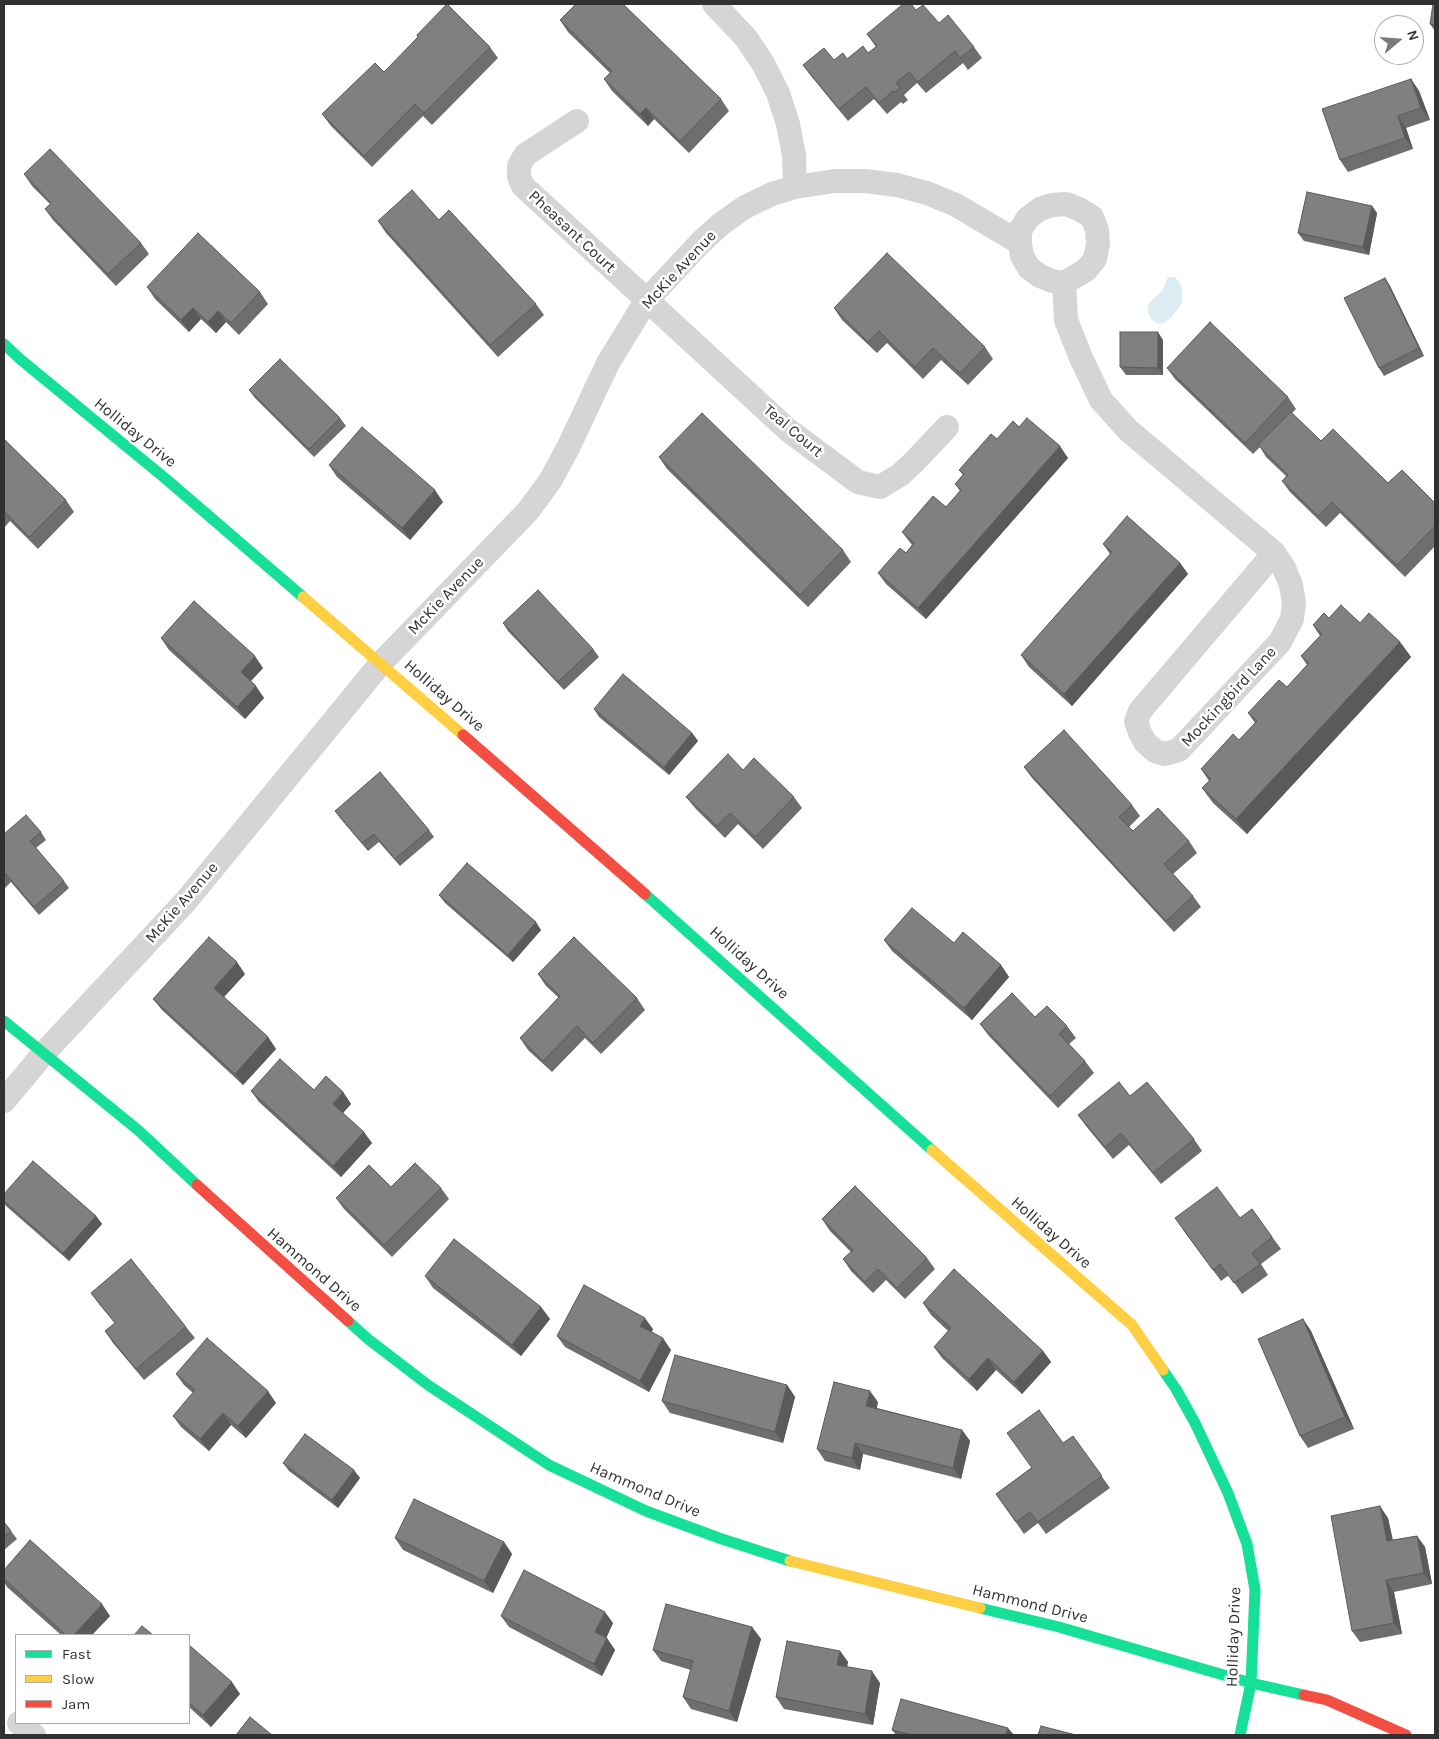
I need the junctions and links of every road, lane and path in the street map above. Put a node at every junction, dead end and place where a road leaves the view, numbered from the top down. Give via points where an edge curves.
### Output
1 (714, 4) edge
2 (577, 121) dead end
3 (795, 187) junction
4 (1020, 243) junction
5 (1064, 283) junction
6 (646, 301) junction
7 (4, 344) edge
8 (947, 427) dead end
9 (1274, 553) junction
10 (381, 663) junction
11 (4, 1020) edge
12 (44, 1053) junction
13 (4, 1101) edge
14 (1251, 1682) junction
15 (4, 1711) edge
16 (15, 1720) edge
17 (20, 1724) edge
18 (34, 1735) edge
19 (1240, 1735) edge
20 (1406, 1735) edge

1 - 3 street via 746,38 778,93 794,155
2 - 6 street, Pheasant Court via 525,155 519,166 519,176 523,186
3 - 4 street via 834,181 897,185 927,193 956,206
3 - 6 street, McKie Avenue via 745,207 721,224
4 - 5 street via 1022,256 1029,268 1040,276
4 - 5 street via 1020,230 1040,209 1066,204 1092,217 1097,230 1095,259 1086,270
5 - 9 street, Mockingbird Lane via 1066,320 1101,400 1128,430
6 - 8 street, Teal Court via 788,430 858,482 880,487 915,461
6 - 10 street, McKie Avenue via 608,363 550,481 528,511
7 - 10 street, Holliday Drive
9 - 9 street, Mockingbird Lane via 1291,585 1294,603 1292,619 1280,642 1179,750 1165,754 1154,751 1140,733 1136,721 1140,711
10 - 12 street, McKie Avenue via 186,901
10 - 14 street, Holliday Drive via 1132,1325 1195,1423 1228,1493 1247,1544 1254,1590
11 - 12 street, Hammond Drive
12 - 13 street, McKie Avenue
12 - 14 street, Hammond Drive via 138,1130 368,1339 428,1386 549,1465 646,1511 790,1561 1060,1627
14 - 19 street, Holliday Drive
14 - 20 street, Hammond Drive via 1327,1700
15 - 16 street
17 - 18 street

